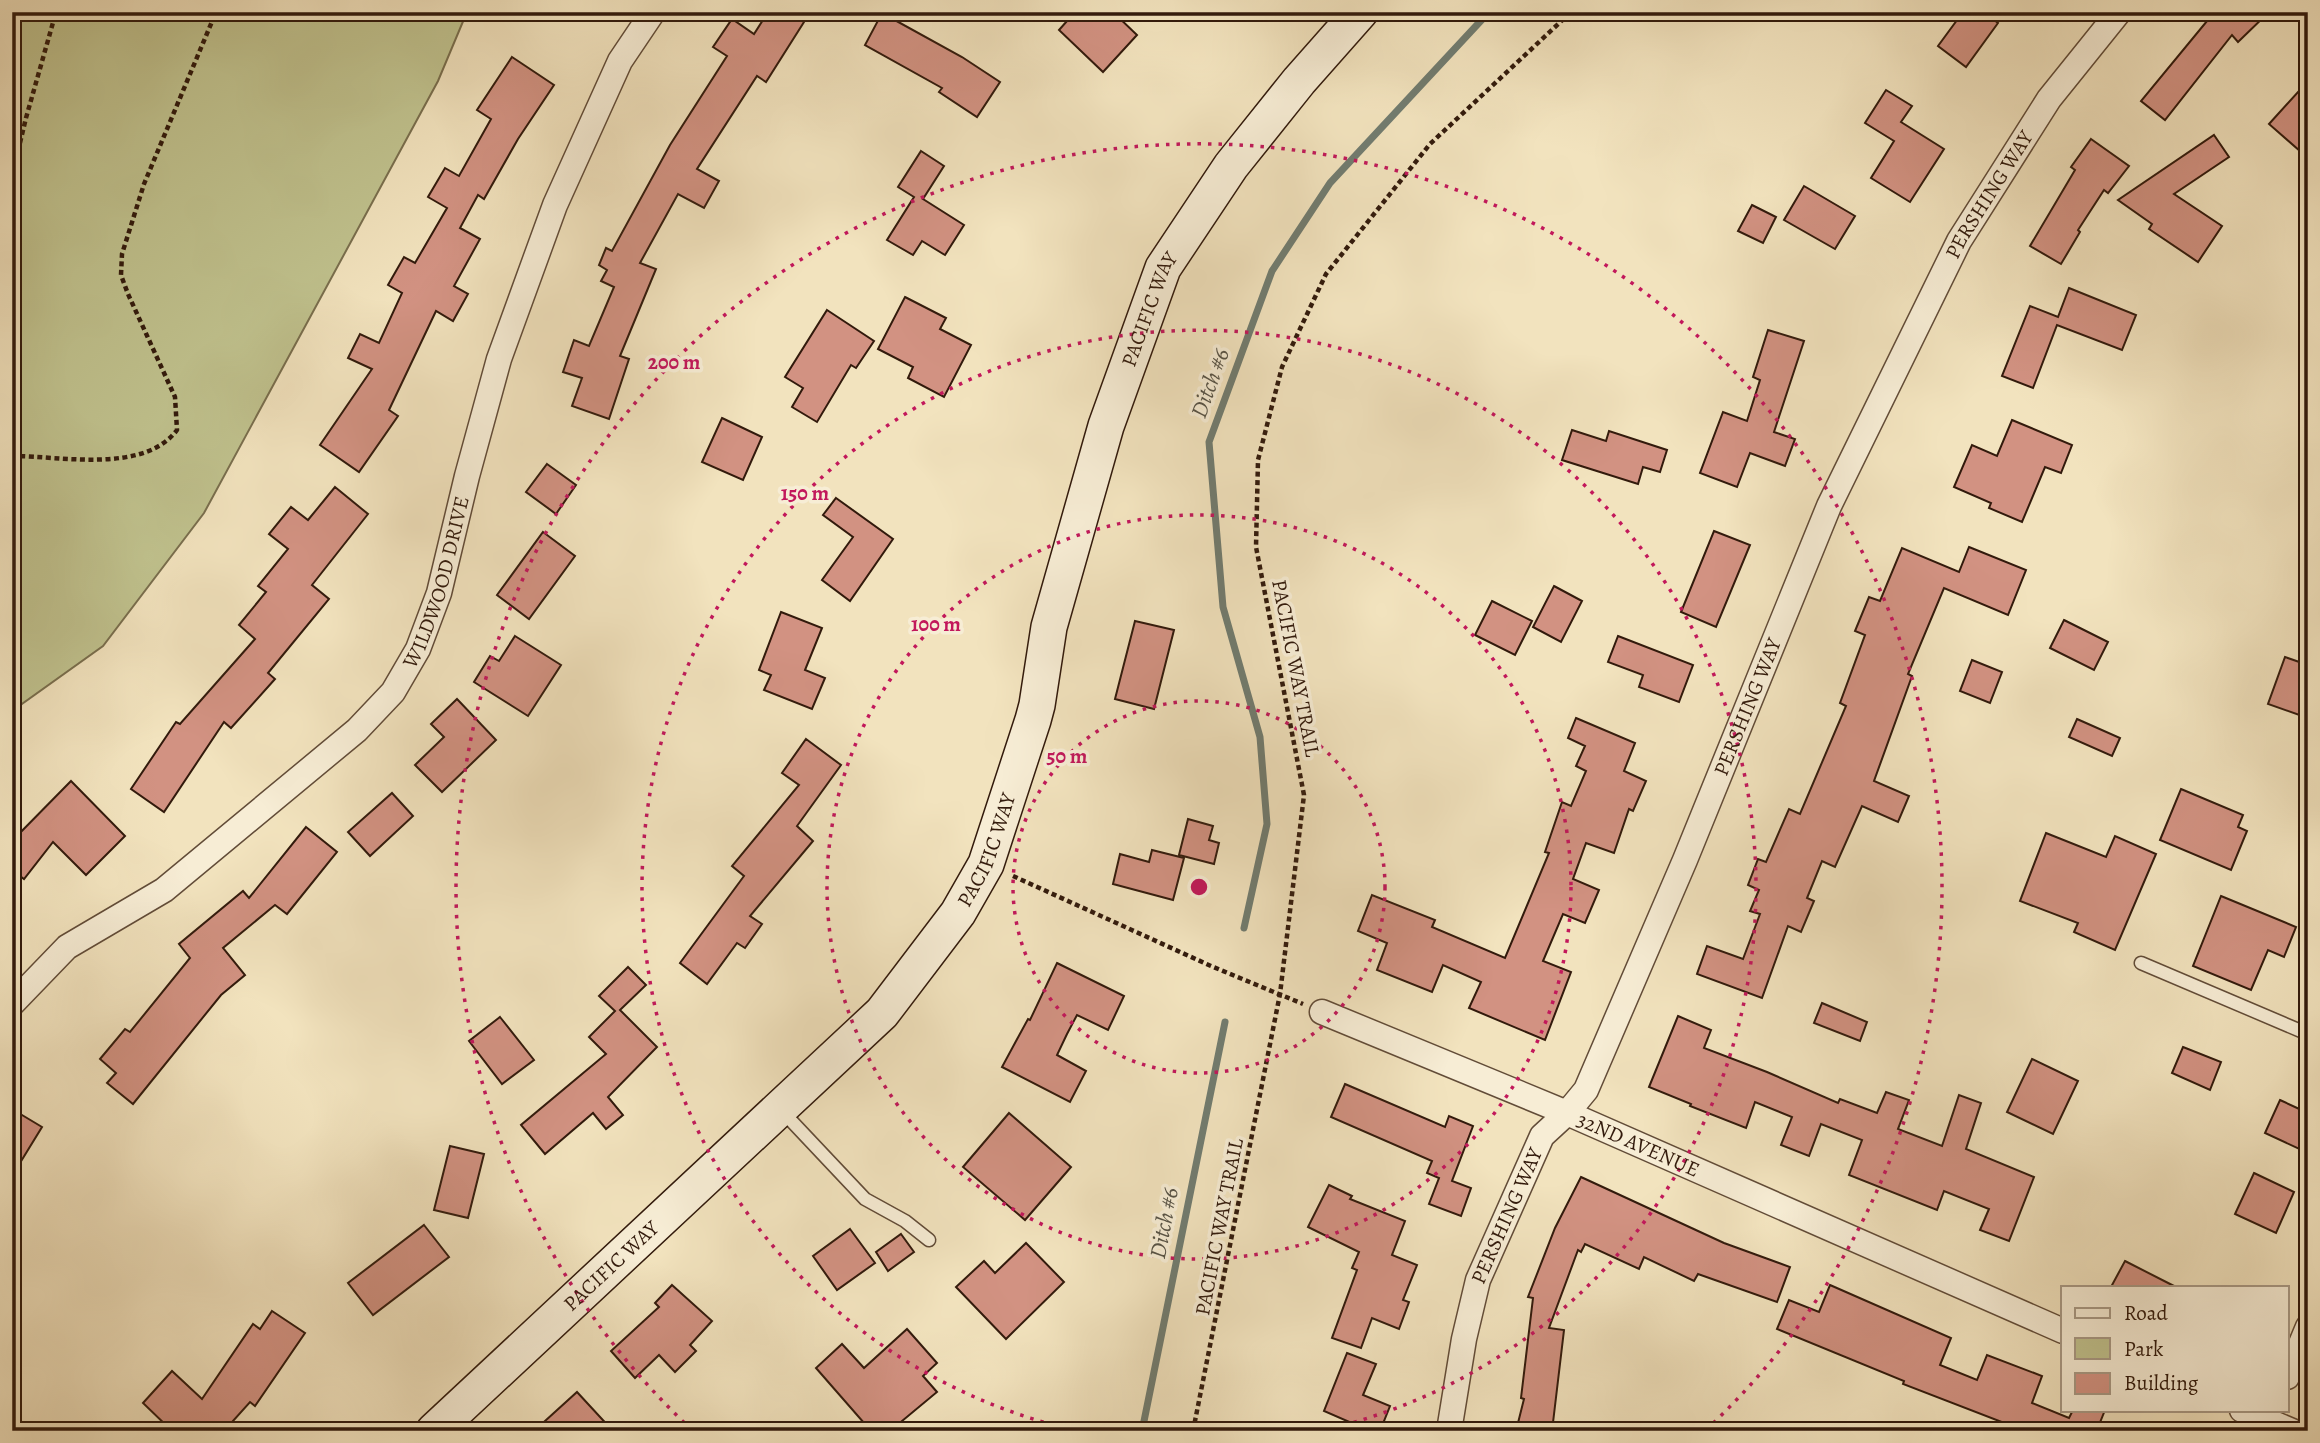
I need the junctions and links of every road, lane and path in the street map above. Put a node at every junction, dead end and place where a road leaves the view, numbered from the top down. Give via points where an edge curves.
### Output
1 (56, 12) edge
2 (216, 12) edge
3 (653, 12) edge
4 (1360, 12) edge
5 (1571, 12) edge
6 (2119, 12) edge
7 (12, 176) edge
8 (12, 456) edge
9 (986, 864) junction
10 (2141, 963) dead end
11 (1280, 994) junction
12 (12, 1004) edge
13 (1322, 1012) joint
14 (2308, 1034) edge
15 (780, 1108) junction
16 (1567, 1113) junction
17 (929, 1240) dead end
18 (2308, 1327) edge
19 (2061, 1330) edge
20 (2288, 1375) edge
21 (2247, 1412) edge
22 (2268, 1421) edge
23 (434, 1431) edge
24 (1194, 1431) edge
25 (1449, 1431) edge
26 (2292, 1431) edge

1 - 7 path
2 - 8 path via 144,184 122,254 121,275 128,294 175,397 177,430 169,441 124,459
3 - 12 street, WILDWOOD DRIVE via 620,61 555,205 499,359 439,593 418,649 393,692 357,730 164,890 67,947
4 - 9 main road, PACIFIC WAY via 1231,166 1163,268 1106,426 1049,627 1038,705
5 - 11 path, PACIFIC WAY TRAIL via 1430,144 1326,274 1282,367 1258,460 1256,547 1304,795
6 - 16 street, PERSHING WAY via 2049,99 1959,242 1829,506 1586,1090
9 - 11 path
9 - 15 main road, PACIFIC WAY via 958,914 882,1013
10 - 14 lane
11 - 13 path
11 - 24 path, PACIFIC WAY TRAIL
13 - 16 street, 32ND AVENUE
15 - 17 lane via 865,1199
15 - 23 main road, PACIFIC WAY
16 - 19 street, 32ND AVENUE
16 - 25 street, PERSHING WAY via 1542,1136 1478,1280
18 - 20 street
21 - 22 street
22 - 26 street

